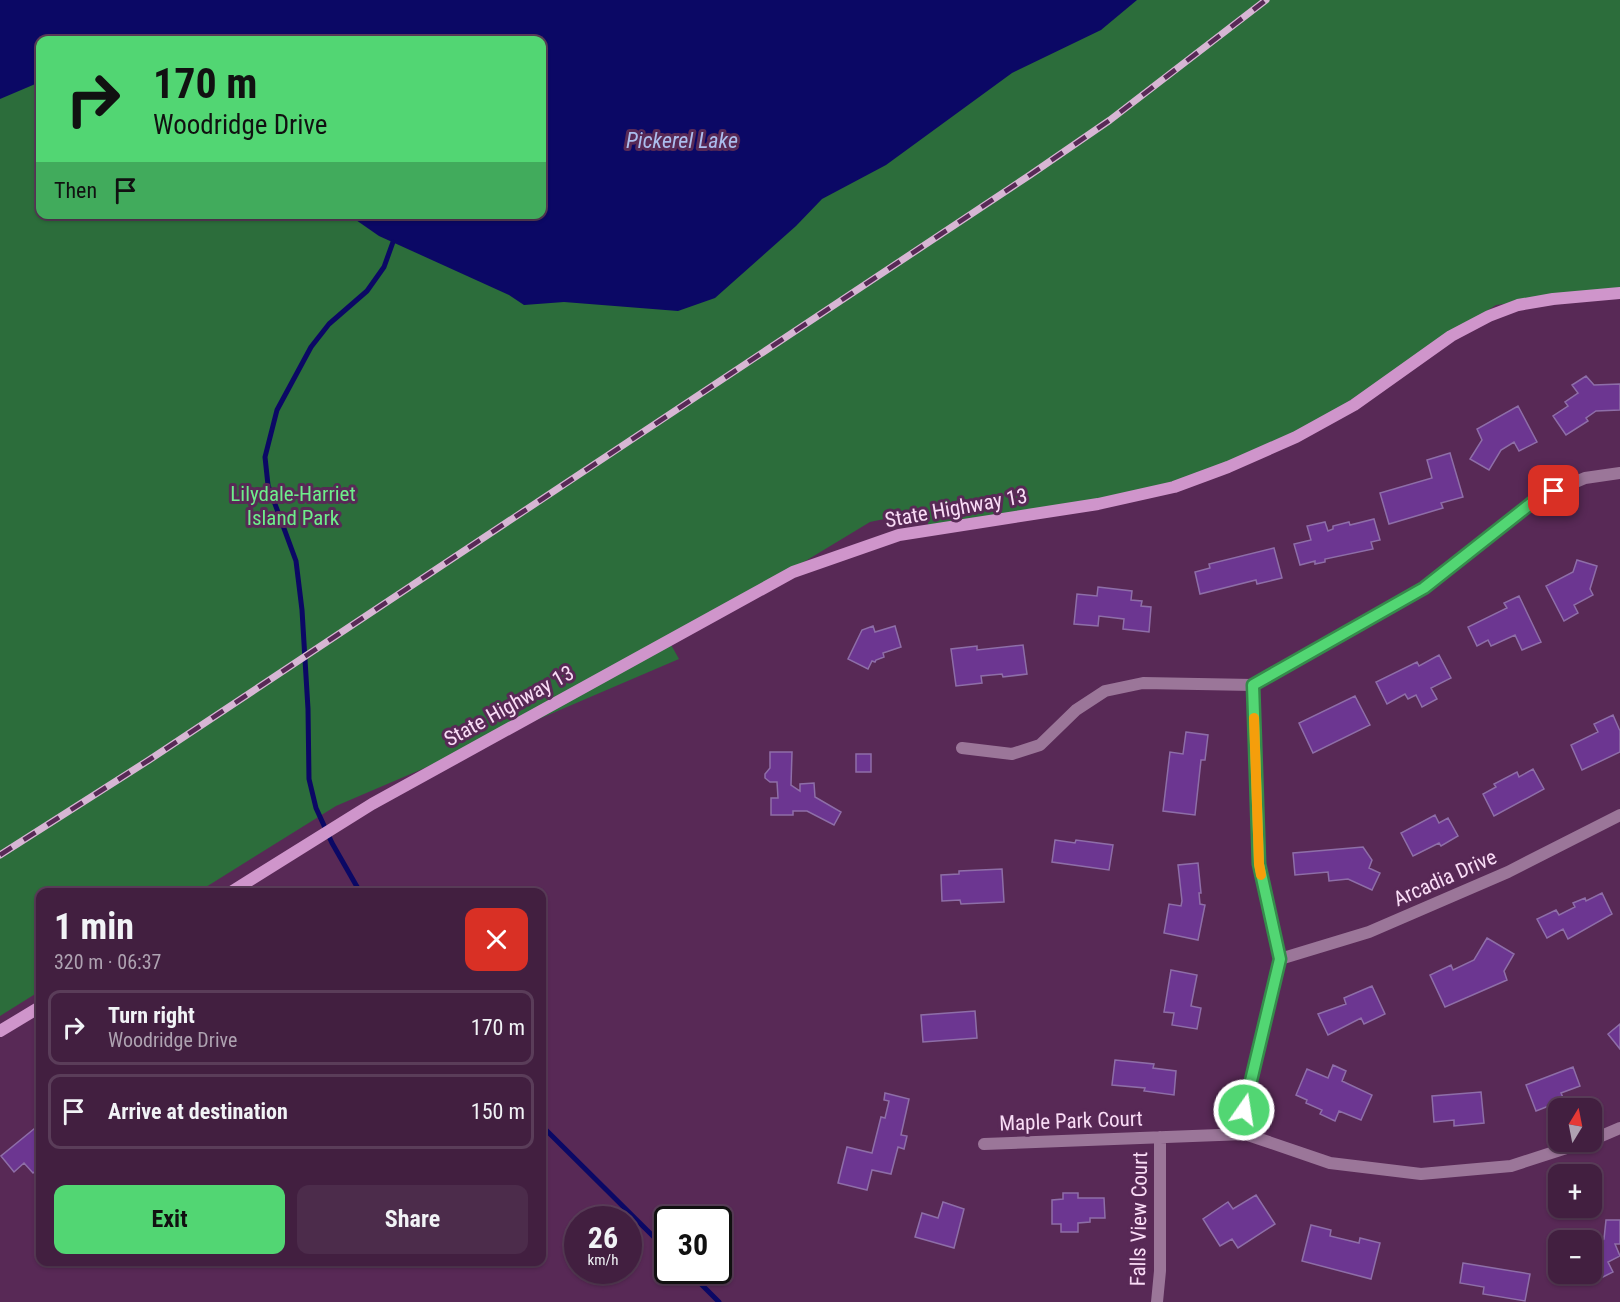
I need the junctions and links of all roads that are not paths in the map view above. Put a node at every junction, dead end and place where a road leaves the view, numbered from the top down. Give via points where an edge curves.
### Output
1 (1620, 293) edge
2 (1620, 474) edge
3 (1253, 685) junction
4 (962, 748) dead end
5 (1620, 816) edge
6 (237, 888) edge
7 (1280, 959) junction
8 (36, 1009) edge
9 (0, 1031) edge
10 (1620, 1128) edge
11 (1245, 1134) junction
12 (1602, 1136) edge
13 (1160, 1137) junction
14 (984, 1144) dead end
15 (1554, 1152) edge
16 (1157, 1302) edge

1 - 6 street, State Highway 13 via 1518,304 1489,316 1451,336 1354,405 1296,437 1174,487 1098,504 899,535 793,573 372,804
2 - 3 street via 1586,478 1538,498 1424,588
3 - 4 street via 1143,683 1105,691 1076,710 1040,745 1012,754
3 - 7 street via 1259,864
5 - 7 street, Arcadia Drive via 1508,872 1369,932
7 - 11 street via 1239,1132
8 - 9 street
10 - 12 street
11 - 13 street, Maple Park Court
11 - 15 street via 1330,1163 1420,1174 1510,1166
13 - 14 street, Maple Park Court
13 - 16 street, Falls View Court

